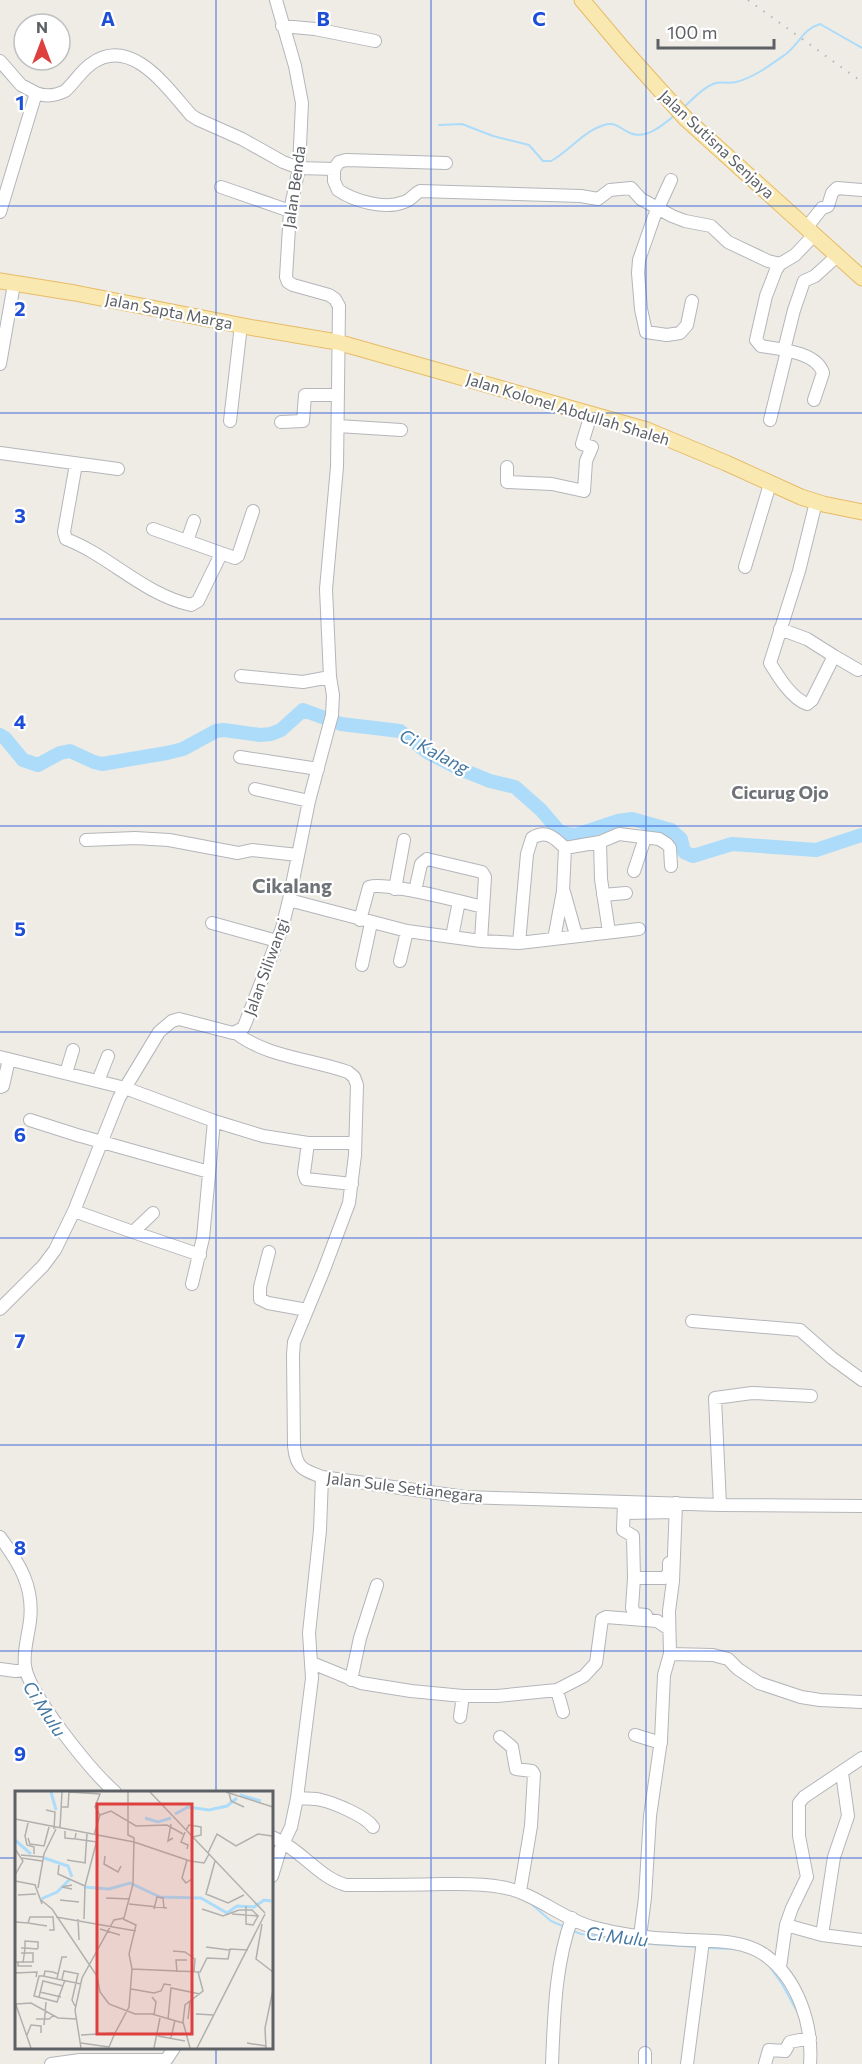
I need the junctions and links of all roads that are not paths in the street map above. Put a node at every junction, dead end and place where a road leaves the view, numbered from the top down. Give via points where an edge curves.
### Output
1 (276, 0) edge
2 (582, 0) edge
3 (282, 26) junction
4 (375, 41) dead end
5 (0, 61) edge
6 (36, 93) junction
7 (446, 163) dead end
8 (299, 168) junction
9 (334, 169) junction
10 (671, 180) dead end
11 (221, 187) dead end
12 (862, 190) edge
13 (658, 207) junction
14 (290, 211) junction
15 (0, 212) edge
16 (811, 231) junction
17 (838, 255) junction
18 (780, 264) junction
19 (862, 278) edge
20 (7, 282) edge
21 (692, 301) dead end
22 (241, 325) junction
23 (2, 341) edge
24 (337, 342) junction
25 (786, 350) junction
26 (0, 364) edge
27 (338, 395) junction
28 (814, 400) dead end
29 (591, 414) junction
30 (770, 420) dead end
31 (230, 421) dead end
32 (281, 422) dead end
33 (338, 426) junction
34 (401, 430) dead end
35 (0, 453) edge
36 (76, 464) junction
37 (507, 467) dead end
38 (118, 469) dead end
39 (770, 484) junction
40 (816, 502) junction
41 (253, 511) dead end
42 (862, 512) edge
43 (194, 521) dead end
44 (153, 529) dead end
45 (187, 541) junction
46 (221, 554) junction
47 (746, 567) dead end
48 (780, 628) junction
49 (834, 656) junction
50 (858, 670) dead end
51 (241, 676) dead end
52 (330, 677) junction
53 (240, 757) dead end
54 (318, 769) junction
55 (255, 789) dead end
56 (309, 801) junction
57 (645, 838) junction
58 (86, 840) dead end
59 (404, 840) dead end
60 (600, 842) junction
61 (565, 848) junction
62 (298, 855) junction
63 (671, 866) dead end
64 (634, 871) dead end
65 (394, 889) junction
66 (415, 891) junction
67 (563, 891) junction
68 (626, 893) dead end
69 (603, 895) junction
70 (289, 900) junction
71 (459, 901) junction
72 (483, 907) junction
73 (366, 921) junction
74 (212, 923) dead end
75 (639, 929) dead end
76 (407, 931) junction
77 (609, 932) junction
78 (576, 935) junction
79 (452, 937) junction
80 (554, 939) junction
81 (278, 941) junction
82 (481, 941) junction
83 (519, 943) junction
84 (400, 961) dead end
85 (362, 965) dead end
86 (236, 1033) junction
87 (73, 1050) dead end
88 (108, 1056) dead end
89 (4, 1058) edge
90 (66, 1073) junction
91 (98, 1081) junction
92 (0, 1087) edge
93 (125, 1088) junction
94 (30, 1120) dead end
95 (214, 1121) junction
96 (101, 1142) junction
97 (308, 1143) junction
98 (355, 1143) junction
99 (209, 1172) junction
100 (352, 1184) junction
101 (74, 1211) junction
102 (153, 1213) dead end
103 (133, 1232) junction
104 (269, 1252) dead end
105 (200, 1255) junction
106 (192, 1284) dead end
107 (0, 1309) edge
108 (307, 1310) junction
109 (692, 1321) dead end
110 (862, 1380) edge
111 (811, 1396) dead end
112 (322, 1477) junction
113 (720, 1505) junction
114 (862, 1506) edge
115 (625, 1508) junction
116 (675, 1508) junction
117 (670, 1536) dead end
118 (0, 1537) edge
119 (634, 1578) junction
120 (377, 1585) dead end
121 (660, 1616) dead end
122 (669, 1629) junction
123 (670, 1654) junction
124 (312, 1663) junction
125 (0, 1670) edge
126 (22, 1670) junction
127 (351, 1680) junction
128 (557, 1690) junction
129 (462, 1696) junction
130 (862, 1702) edge
131 (563, 1712) dead end
132 (460, 1716) dead end
133 (635, 1735) dead end
134 (500, 1737) dead end
135 (661, 1743) junction
136 (862, 1758) edge
137 (842, 1773) junction
138 (114, 1791) edge
139 (297, 1798) junction
140 (373, 1827) dead end
141 (273, 1838) edge
142 (282, 1845) junction
143 (273, 1873) edge
144 (520, 1891) junction
145 (786, 1925) junction
146 (569, 1926) junction
147 (822, 1935) junction
148 (640, 1936) junction
149 (862, 1940) edge
150 (702, 1946) junction
151 (780, 1966) junction
152 (806, 2039) junction
153 (173, 2049) edge
154 (165, 2062) edge
155 (51, 2064) edge
156 (552, 2064) edge
157 (687, 2064) edge
158 (765, 2064) edge
159 (810, 2064) edge

1 - 3 street, Jalan Benda
2 - 16 main road, Jalan Sutisna Senjaya via 686,119
3 - 4 street
3 - 8 street, Jalan Benda via 301,90
5 - 6 street via 21,85
6 - 8 street via 61,94 91,64 108,57 127,56 156,76 191,115
6 - 15 street
7 - 9 street via 346,160
8 - 9 street
8 - 14 street, Jalan Benda
9 - 13 street via 338,190 370,202 401,203 420,191 598,199 610,190 630,188
10 - 13 street
11 - 14 street
12 - 16 street via 837,188
13 - 18 street via 685,221 711,226 724,240
13 - 21 street via 639,263 646,332 680,333 687,325
14 - 24 street, Jalan Benda via 285,267 288,282 335,299 339,306
16 - 17 main road, Jalan Sutisna Senjaya
16 - 18 street via 791,259
17 - 19 main road, Jalan Sutisna Senjaya
17 - 25 street via 804,281
18 - 25 street via 769,287 756,340 761,346
20 - 22 main road, Jalan Sapta Marga
20 - 23 street
22 - 24 main road, Jalan Sapta Marga
22 - 31 street
23 - 26 street
24 - 27 street, Jalan Siliwangi
24 - 29 main road, Jalan Kolonel Abdullah Shaleh
25 - 28 street via 806,356 822,369
25 - 30 street
27 - 32 street via 305,395 303,421
27 - 33 street, Jalan Siliwangi
29 - 37 street via 582,444 592,447 586,461 584,491 552,484 507,482
29 - 39 main road, Jalan Kolonel Abdullah Shaleh via 663,436
33 - 34 street
33 - 52 street, Jalan Siliwangi via 326,589
35 - 36 street
36 - 38 street
36 - 46 street via 66,539 89,549 130,578 191,605 198,601
39 - 40 main road, Jalan Kolonel Abdullah Shaleh
39 - 47 street
40 - 42 main road, Jalan Kolonel Abdullah Shaleh
40 - 48 street via 800,572
41 - 46 street via 238,556
43 - 45 street
44 - 45 street
45 - 46 street
48 - 49 street
48 - 49 street via 770,663 803,703 811,702
49 - 50 street
51 - 52 street via 303,682
52 - 54 street, Jalan Siliwangi via 331,717
53 - 54 street
54 - 56 street, Jalan Siliwangi
55 - 56 street
56 - 62 street, Jalan Siliwangi
57 - 60 street via 619,834
57 - 63 street via 659,839 668,845
57 - 64 street
58 - 62 street via 166,840 237,853 252,850
59 - 65 street
60 - 61 street
60 - 69 street
61 - 67 street
61 - 83 street via 547,834 537,835 531,841 526,854
62 - 70 street, Jalan Siliwangi
65 - 66 street
65 - 73 street via 369,887
66 - 71 street
66 - 72 street via 425,860 478,869 485,878
67 - 78 street
67 - 80 street
68 - 69 street
69 - 77 street
70 - 73 street
70 - 81 street, Jalan Siliwangi
71 - 72 street
71 - 79 street
72 - 82 street
73 - 76 street
73 - 85 street
74 - 81 street
75 - 77 street
76 - 79 street
76 - 84 street
77 - 78 street
78 - 80 street
79 - 82 street
80 - 83 street
81 - 86 street, Jalan Siliwangi via 249,1017
82 - 83 street
86 - 93 street, Jalan Siliwangi via 183,1019 172,1021 156,1036
86 - 98 street, Jalan Sule Setianegara via 263,1048 352,1075 358,1088
87 - 90 street
88 - 91 street
89 - 90 street
89 - 92 street via 6,1081
90 - 91 street
91 - 93 street
93 - 95 street
93 - 96 street, Jalan Siliwangi
94 - 96 street
95 - 97 street via 263,1136
95 - 99 street
96 - 99 street
96 - 101 street, Jalan Siliwangi
97 - 98 street
97 - 100 street via 306,1179
98 - 100 street, Jalan Sule Setianegara
99 - 105 street
100 - 108 street, Jalan Sule Setianegara via 345,1214
101 - 103 street
101 - 107 street, Jalan Siliwangi via 49,1259
102 - 103 street
103 - 105 street
104 - 108 street via 260,1299
105 - 106 street
108 - 112 street, Jalan Sule Setianegara via 293,1355 294,1446 302,1469
109 - 110 street via 798,1329
111 - 113 street via 752,1393 715,1398
112 - 115 street, Jalan Sule Setianegara via 465,1497
112 - 124 street via 309,1633
113 - 114 street, Jalan Sule Setianegara
113 - 116 street, Jalan Sule Setianegara
115 - 116 street, Jalan Sule Setianegara
115 - 119 street via 624,1531 633,1536
116 - 122 street
117 - 119 street via 667,1576
118 - 126 street via 24,1575 31,1596
119 - 121 street via 634,1613
120 - 127 street
122 - 123 street
122 - 128 street via 657,1621 602,1619 596,1663 584,1676
123 - 130 street via 728,1659 759,1683 794,1695
123 - 135 street via 663,1675
124 - 127 street
124 - 139 street
125 - 126 street
126 - 138 street via 88,1766
127 - 129 street
128 - 129 street
128 - 131 street
129 - 132 street
133 - 135 street
134 - 144 street via 512,1747 516,1768 534,1774 531,1826
135 - 148 street via 650,1816
136 - 137 street
137 - 145 street via 799,1803 799,1836 807,1877
137 - 147 street via 848,1816 834,1857
139 - 140 street via 324,1801 363,1818
139 - 142 street via 291,1827
141 - 142 street
142 - 143 street
142 - 144 street via 329,1878 346,1885 480,1884
144 - 146 street
145 - 147 street
145 - 151 street
146 - 148 street
146 - 156 street via 555,1997
147 - 149 street
148 - 150 street
150 - 151 street via 748,1946
150 - 157 street
151 - 152 street via 808,2025
152 - 158 street via 790,2042 786,2051 769,2050
152 - 159 street
153 - 154 street
154 - 155 street via 80,2060

